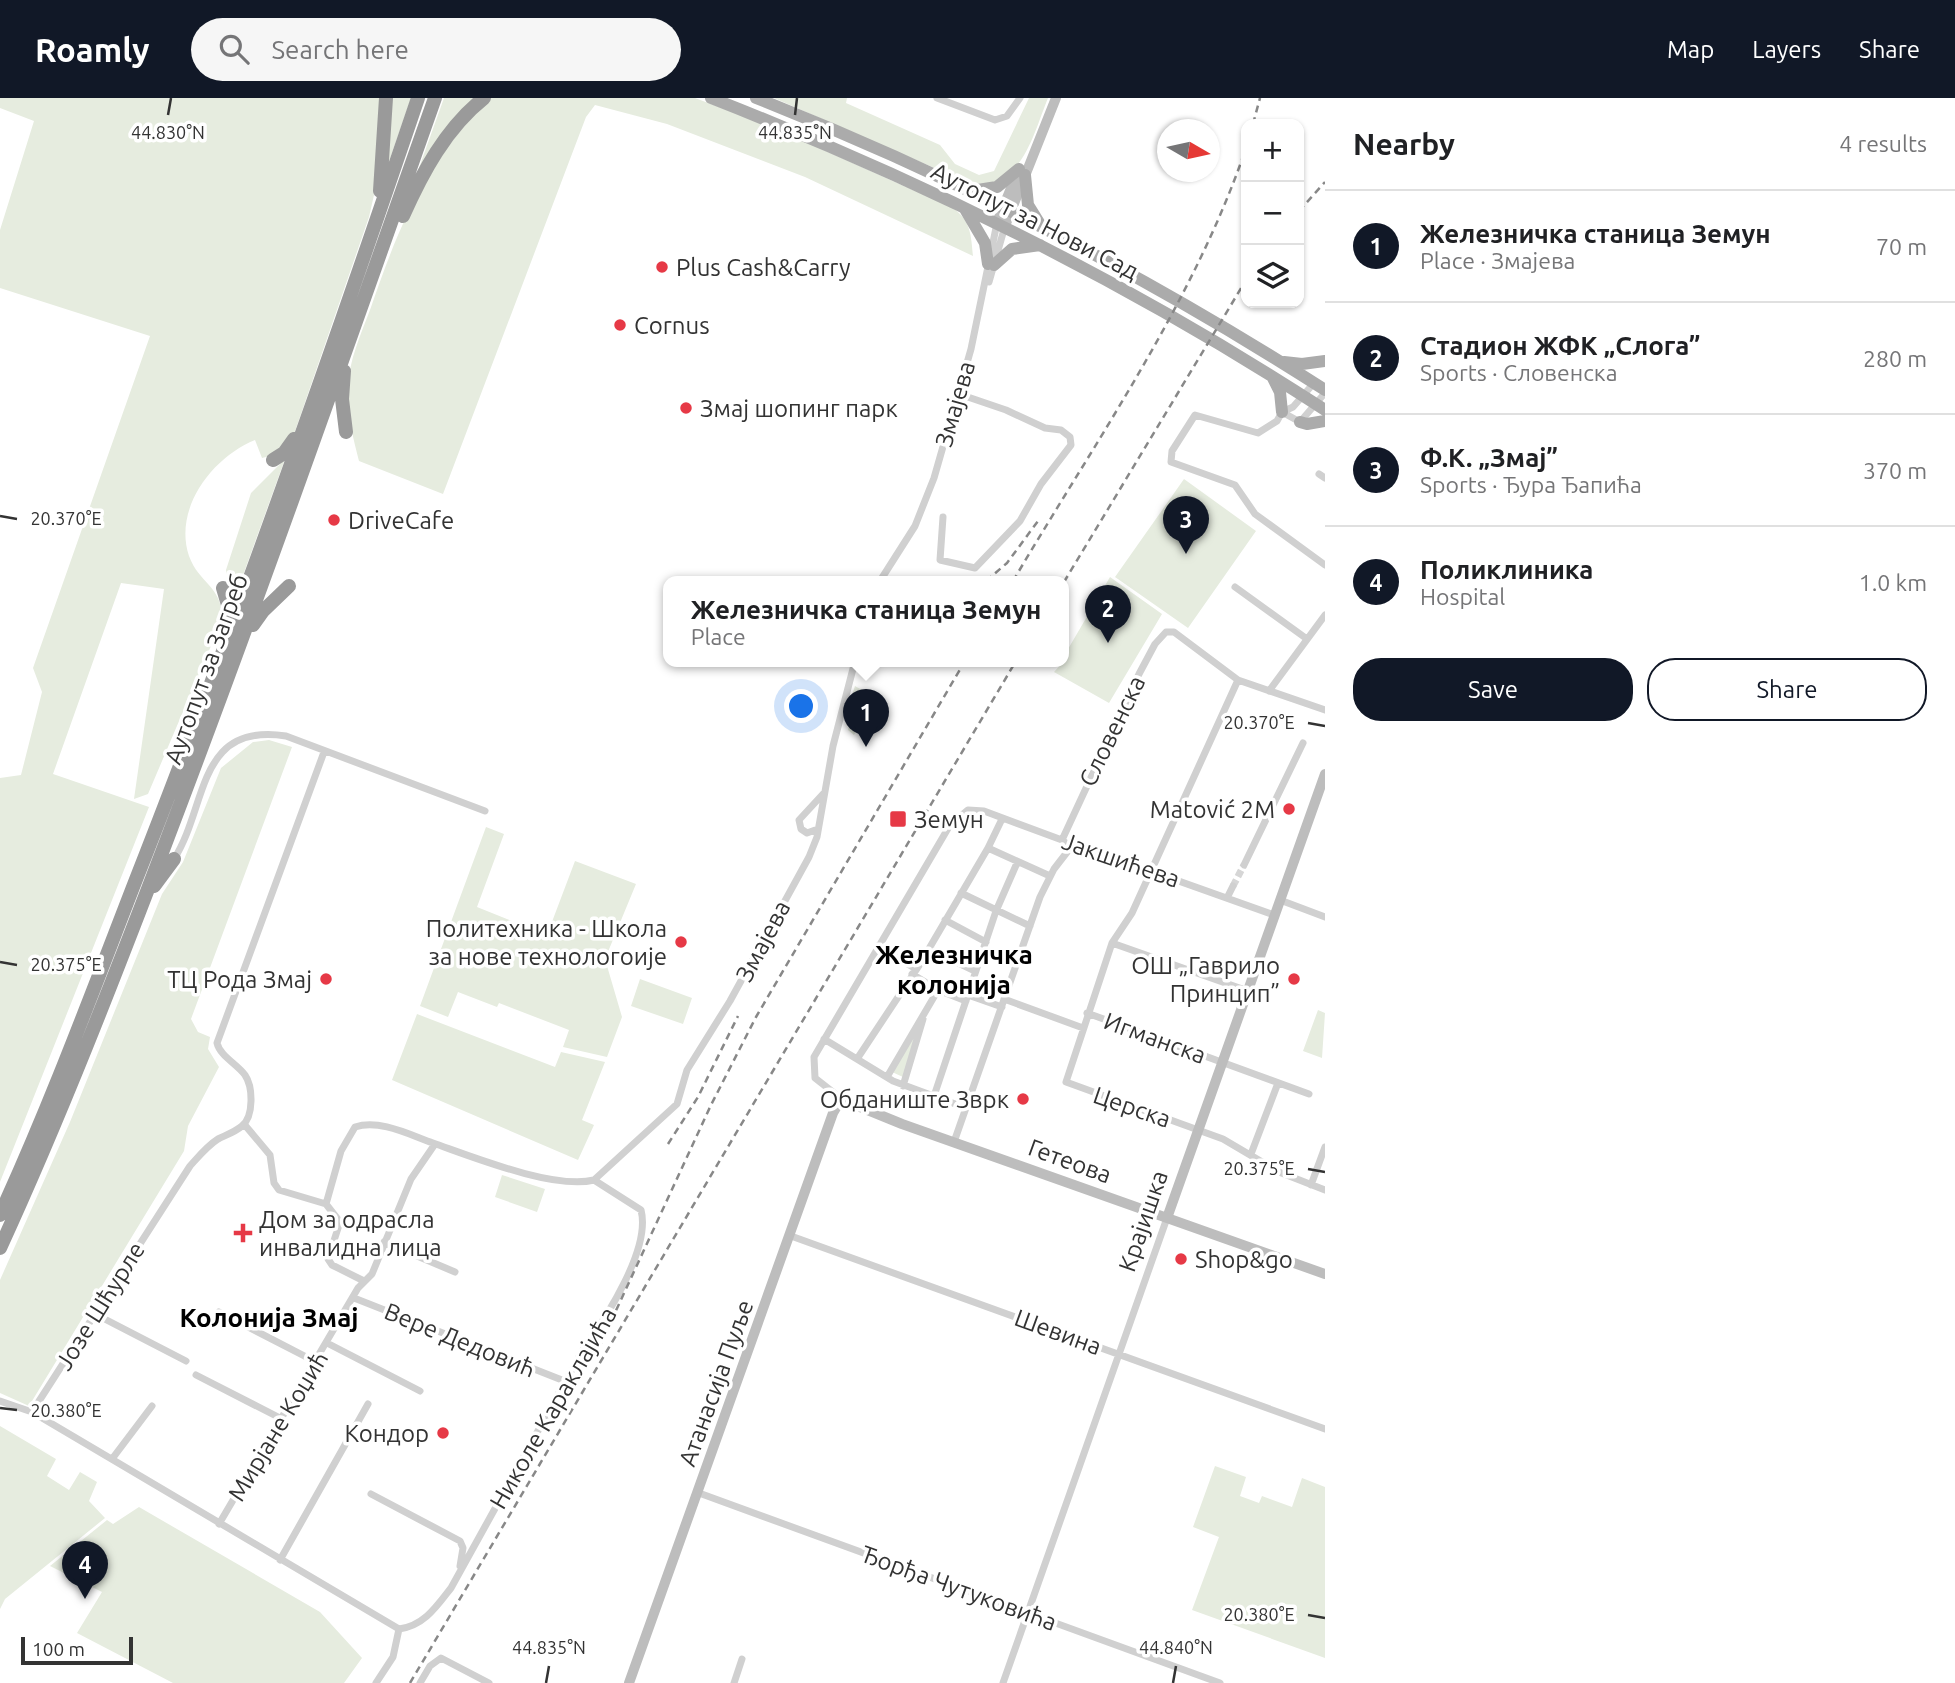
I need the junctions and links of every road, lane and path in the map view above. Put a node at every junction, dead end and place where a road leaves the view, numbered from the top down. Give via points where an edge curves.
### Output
1 (386, 98) edge
2 (418, 98) edge
3 (435, 98) edge
4 (484, 98) edge
5 (711, 98) edge
6 (756, 98) edge
7 (937, 98) edge
8 (1020, 98) edge
9 (1056, 98) edge
10 (1022, 172) junction
11 (969, 191) junction
12 (962, 206) junction
13 (1006, 210) junction
14 (1001, 224) junction
15 (1044, 229) junction
16 (372, 235) junction
17 (1042, 245) junction
18 (991, 264) junction
19 (377, 268) junction
20 (345, 354) junction
21 (1279, 361) junction
22 (1325, 361) edge
23 (1270, 376) junction
24 (1321, 389) edge
25 (960, 394) junction
26 (1303, 396) junction
27 (1320, 407) edge
28 (1282, 412) junction
29 (309, 418) junction
30 (1325, 421) edge
31 (1300, 422) junction
32 (346, 432) dead end
33 (273, 460) dead end
34 (943, 517) dead end
35 (1325, 565) edge
36 (883, 576) edge
37 (289, 586) dead end
38 (1235, 587) dead end
39 (223, 588) dead end
40 (1325, 615) edge
41 (1307, 639) junction
42 (241, 644) junction
43 (225, 648) junction
44 (854, 667) edge
45 (1238, 680) junction
46 (1269, 691) junction
47 (1325, 710) edge
48 (1303, 743) dead end
49 (324, 752) junction
50 (1325, 774) edge
51 (823, 793) junction
52 (811, 808) junction
53 (485, 811) dead end
54 (820, 817) junction
55 (1002, 819) junction
56 (818, 828) junction
57 (810, 833) junction
58 (1062, 840) junction
59 (1071, 847) junction
60 (814, 848) junction
61 (988, 848) junction
62 (174, 859) joint
63 (1017, 863) junction
64 (1244, 864) tunnel mouth
65 (1150, 870) junction
66 (1050, 876) junction
67 (1233, 886) tunnel mouth
68 (961, 892) junction
69 (1227, 898) junction
70 (1280, 900) junction
71 (142, 905) junction
72 (996, 911) junction
73 (1274, 915) junction
74 (1325, 917) edge
75 (944, 920) junction
76 (1030, 926) junction
77 (986, 942) junction
78 (1112, 943) junction
79 (878, 946) junction
80 (929, 949) junction
81 (975, 971) junction
82 (914, 972) junction
83 (938, 990) junction
84 (1248, 991) junction
85 (967, 998) junction
86 (1003, 1003) junction
87 (1087, 1013) junction
88 (923, 1019) junction
89 (1083, 1028) junction
90 (824, 1039) junction
91 (857, 1059) junction
92 (1222, 1062) junction
93 (887, 1077) junction
94 (1278, 1083) junction
95 (904, 1086) junction
96 (1309, 1094) dead end
97 (934, 1096) junction
98 (843, 1100) junction
99 (966, 1108) junction
100 (244, 1124) junction
101 (1198, 1130) junction
102 (954, 1142) junction
103 (435, 1144) junction
104 (1325, 1147) edge
105 (1251, 1154) junction
106 (594, 1180) junction
107 (1311, 1185) junction
108 (1325, 1190) edge
109 (326, 1204) junction
110 (0, 1215) edge
111 (1167, 1218) junction
112 (791, 1236) junction
113 (384, 1242) junction
114 (0, 1248) edge
115 (455, 1272) dead end
116 (1325, 1274) edge
117 (365, 1281) junction
118 (354, 1297) junction
119 (219, 1312) dead end
120 (95, 1314) junction
121 (327, 1343) junction
122 (1119, 1354) junction
123 (186, 1361) dead end
124 (316, 1362) junction
125 (196, 1375) dead end
126 (567, 1382) junction
127 (420, 1391) dead end
128 (0, 1401) edge
129 (368, 1404) dead end
130 (152, 1406) dead end
131 (32, 1412) junction
132 (282, 1419) junction
133 (1325, 1429) edge
134 (112, 1459) junction
135 (699, 1493) junction
136 (371, 1494) dead end
137 (219, 1524) junction
138 (280, 1560) junction
139 (459, 1573) junction
140 (1028, 1613) junction
141 (399, 1629) junction
142 (742, 1660) dead end
143 (376, 1683) edge
144 (419, 1683) edge
145 (489, 1683) edge
146 (629, 1683) edge
147 (734, 1683) edge
148 (1003, 1683) edge
149 (1220, 1683) edge

1 - 16 highway via 385,148
2 - 16 highway, Аутопут за Загреб
3 - 19 highway, Аутопут за Загреб
4 - 19 highway via 431,161
5 - 12 main road, Аутопут за Нови Сад
6 - 11 main road, Аутопут за Нови Сад
7 - 8 street via 995,120 1007,116
9 - 10 street
10 - 11 main road via 997,187
10 - 13 street
10 - 15 main road via 1028,205
11 - 13 main road, Аутопут за Нови Сад
12 - 14 main road, Аутопут за Нови Сад
12 - 18 main road via 981,233
13 - 14 street
13 - 15 main road, Аутопут за Нови Сад
14 - 17 main road, Аутопут за Нови Сад
14 - 18 street, Змајева
15 - 21 main road, Аутопут за Нови Сад
16 - 29 highway, Аутопут за Загреб
17 - 18 main road via 1012,249
17 - 23 main road, Аутопут за Нови Сад
18 - 25 street, Змајева
19 - 20 highway, Аутопут за Загреб
20 - 32 highway via 342,399
20 - 42 highway, Аутопут за Загреб
21 - 22 main road
21 - 24 main road, Аутопут за Нови Сад
23 - 26 main road, Аутопут за Нови Сад
23 - 28 main road via 1280,392
24 - 26 street
24 - 27 street
25 - 34 street via 1061,430 1071,445 1020,521 975,568 940,561
25 - 36 street, Змајева via 919,518
26 - 27 main road, Аутопут за Нови Сад
26 - 28 street
27 - 31 street
28 - 31 street
28 - 35 street via 1258,433 1195,415 1172,451 1171,461 1235,485 1255,514
29 - 33 highway via 288,449
29 - 43 highway, Аутопут за Загреб
30 - 31 main road
37 - 42 highway via 263,611
38 - 41 street
39 - 43 highway via 228,612
40 - 41 street
41 - 46 street
42 - 71 highway, Аутопут за Загреб
43 - 110 highway, Аутопут за Загреб via 87,1007
44 - 51 street, Змајева
45 - 46 street
45 - 58 street, Словенска via 1174,632 1162,635 1139,674
45 - 65 street
46 - 47 street
48 - 64 street
49 - 53 street
49 - 62 street via 286,736 263,734 225,749 209,771
49 - 100 street via 221,1031 218,1048 243,1073 250,1088
50 - 70 street, Крајишка
51 - 52 street
51 - 54 street, Змајева
52 - 54 street
52 - 57 street via 799,824
54 - 56 street, Змајева
55 - 58 street, Јакшићева
55 - 61 street
55 - 79 street, Јакшићева via 968,810 950,825
56 - 57 street
56 - 60 street, Змајева
57 - 60 street
58 - 59 street, Јакшићева
59 - 65 street, Јакшићева
59 - 66 street
60 - 106 street, Змајева via 744,978 687,1070 677,1104
61 - 63 street
61 - 68 street
62 - 71 highway
63 - 66 street
63 - 72 street
65 - 69 street, Јакшићева
65 - 78 street via 1132,913
66 - 76 street
67 - 69 street
68 - 72 street
68 - 75 street
69 - 73 street, Јакшићева
70 - 73 street, Крајишка
70 - 74 street
71 - 114 highway, Аутопут за Загреб
72 - 76 street
72 - 77 street
73 - 84 street, Крајишка
75 - 77 street
75 - 80 street
76 - 86 street
77 - 81 street
78 - 84 street
78 - 87 street
79 - 82 street
79 - 90 street
80 - 81 street
80 - 82 street
81 - 85 street
82 - 83 street
82 - 91 street
83 - 85 street
83 - 88 street
84 - 92 street, Крајишка
85 - 86 street
85 - 97 street
86 - 89 street
86 - 99 street
87 - 89 street
87 - 92 street, Игманска
88 - 93 street
88 - 95 street
89 - 101 street, Церска via 1066,1082
90 - 91 street
90 - 98 street, Гетеова via 814,1057 813,1071 817,1080
91 - 93 street
92 - 94 street, Игманска
92 - 101 street, Крајишка
93 - 95 street
94 - 96 street, Игманска
94 - 105 street
95 - 97 street
97 - 99 street
98 - 102 street, Гетеова
98 - 112 street, Атанасија Пуље via 833,1113
99 - 102 street
100 - 109 street via 270,1155 279,1190
100 - 120 street, Јозе Шћурле via 212,1143 190,1166
101 - 105 street, Церска
101 - 111 street, Крајишка
102 - 111 street, Гетеова
103 - 106 street via 552,1181
103 - 109 street via 389,1128 355,1127 341,1151
103 - 113 street, Мирјане Коџић via 411,1179
104 - 107 street
105 - 107 street, Церска
106 - 126 street, Николе Караклајића via 641,1210 642,1230 635,1258 613,1303
107 - 108 street, Церска
109 - 117 street via 340,1222 329,1262
111 - 116 street, Гетеова
111 - 122 street, Крајишка
112 - 122 street, Шевина
112 - 135 street, Атанасија Пуље
113 - 115 street
113 - 117 street, Мирјане Коџић
117 - 118 street, Мирјане Коџић
118 - 121 street, Мирјане Коџић
118 - 126 street, Вере Дедовић
119 - 124 street
120 - 123 street
120 - 131 street, Јозе Шћурле
121 - 124 street, Мирјане Коџић
121 - 127 street
122 - 133 street, Шевина
122 - 140 street, Крајишка
124 - 132 street, Мирјане Коџић
125 - 132 street
126 - 139 street, Николе Караклајића
128 - 131 street
129 - 138 street
130 - 134 street
131 - 134 street
132 - 137 street, Мирјане Коџић
134 - 137 street
135 - 140 street, Ђорђа Чутуковића
135 - 146 street, Атанасија Пуље
136 - 139 street via 460,1541
137 - 138 street
138 - 141 street
139 - 141 street, Николе Караклајића via 428,1616
140 - 148 street, Крајишка
140 - 149 street, Ђорђа Чутуковића
141 - 143 street via 393,1657
142 - 147 street
144 - 145 street via 438,1659

